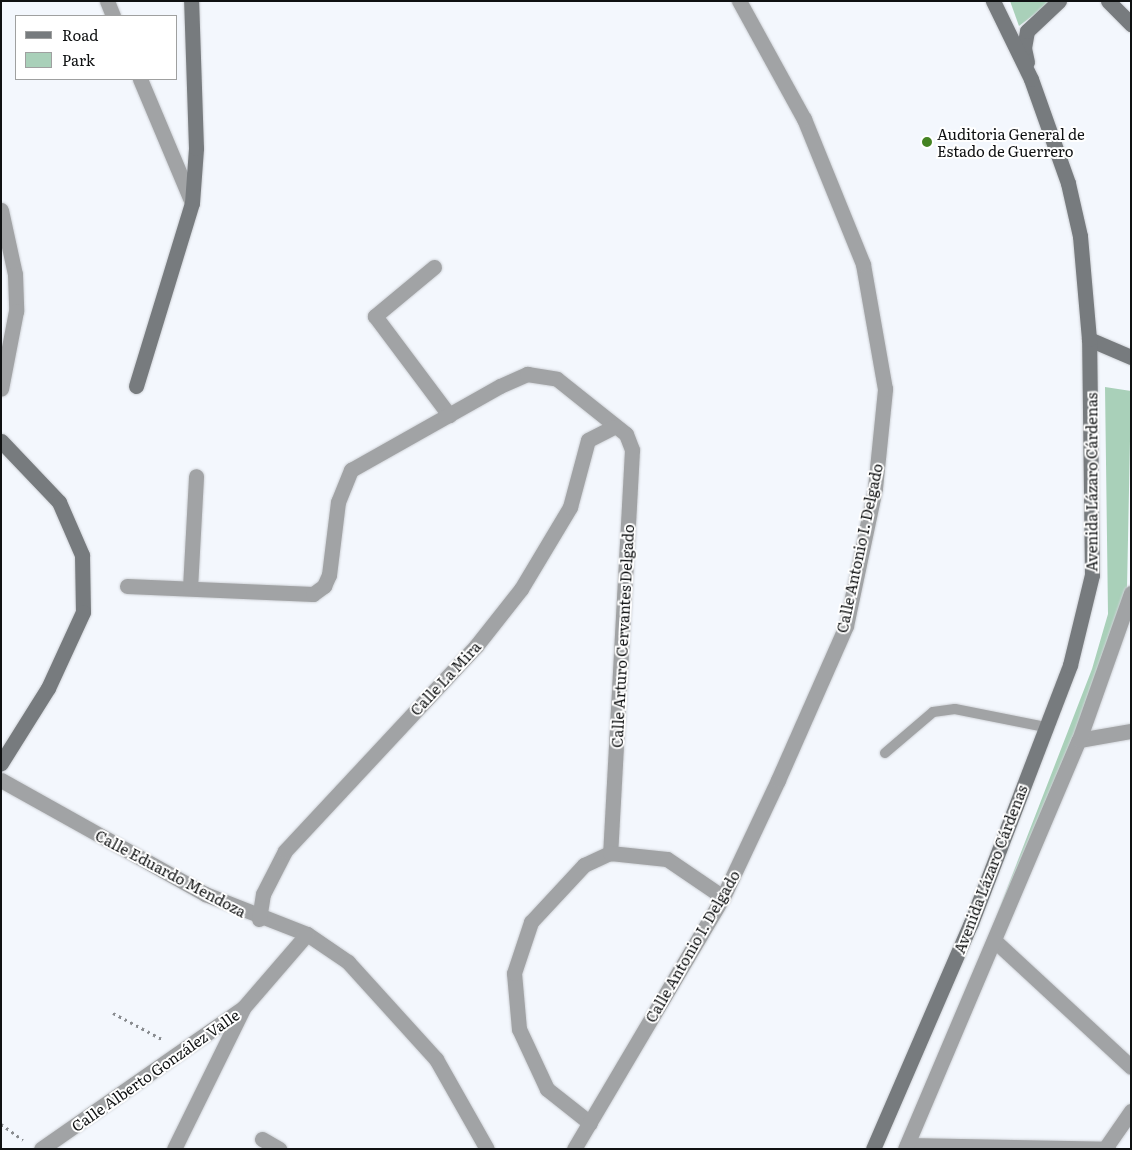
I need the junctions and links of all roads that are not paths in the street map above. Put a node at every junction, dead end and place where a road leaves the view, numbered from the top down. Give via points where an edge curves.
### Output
1 (106, 1) edge
2 (191, 1) edge
3 (738, 1) edge
4 (993, 1) edge
5 (1059, 1) edge
6 (1108, 1) edge
7 (113, 15) edge
8 (1131, 24) edge
9 (1031, 79) junction
10 (140, 80) edge
11 (192, 203) junction
12 (1, 210) edge
13 (434, 267) dead end
14 (1089, 339) junction
15 (1131, 357) edge
16 (136, 386) dead end
17 (1, 389) edge
18 (449, 415) junction
19 (613, 428) junction
20 (1, 441) edge
21 (196, 476) dead end
22 (127, 586) dead end
23 (190, 588) junction
24 (1131, 594) edge
25 (1045, 727) junction
26 (1131, 731) edge
27 (1079, 740) junction
28 (885, 753) dead end
29 (1, 763) edge
30 (1, 780) edge
31 (610, 854) junction
32 (723, 897) junction
33 (259, 919) junction
34 (307, 934) junction
35 (995, 941) junction
36 (244, 1008) junction
37 (1131, 1067) edge
38 (1131, 1112) edge
39 (590, 1123) junction
40 (262, 1139) dead end
41 (35, 1146) edge
42 (906, 1147) edge
43 (1107, 1148) edge
44 (174, 1149) edge
45 (279, 1149) edge
46 (487, 1149) edge
47 (574, 1149) edge
48 (873, 1149) edge

1 - 7 street
2 - 11 main road via 196,148
3 - 32 street, Calle Antonio I. Delgado via 804,120 863,264 885,389 875,488 846,626
4 - 9 main road, Avenida Lázaro Cárdenas
5 - 9 main road via 1028,31 1024,48
6 - 8 main road
9 - 14 main road, Avenida Lázaro Cárdenas via 1068,183 1080,236
10 - 11 street
11 - 16 main road
12 - 17 street via 15,274 16,312
13 - 18 street via 375,316
14 - 15 main road
14 - 25 main road, Avenida Lázaro Cárdenas via 1092,575 1070,665
18 - 19 street, Calle Arturo Cervantes Delgado via 528,374 557,379
18 - 23 street, Calle Arturo Cervantes Delgado via 351,470 338,502 329,575 324,586 313,594
19 - 31 street, Calle Arturo Cervantes Delgado via 626,434 632,450
19 - 33 street, Calle La Mira via 588,440 570,508 521,589 476,646 285,851 263,894
20 - 29 main road via 59,502 82,555 83,602 83,612 48,688
21 - 23 street
22 - 23 street
24 - 27 street, Avenida Lázaro Cárdenas
25 - 28 lane via 955,709 933,712
25 - 48 main road, Avenida Lázaro Cárdenas via 971,923
26 - 27 street
27 - 35 street, Avenida Lázaro Cárdenas
30 - 33 street, Calle Eduardo Mendoza via 204,894
31 - 32 street via 667,859
31 - 39 street via 584,865 531,922 514,973 519,1029 547,1089
32 - 39 street, Calle Antonio I. Delgado
33 - 34 street, Calle Eduardo Mendoza
34 - 36 street
34 - 46 street, Calle Eduardo Mendoza via 348,962 436,1059
35 - 37 street
35 - 42 street, Avenida Lázaro Cárdenas
36 - 41 street, Calle Alberto González Valle
36 - 44 street
38 - 43 street
39 - 47 street, Calle Antonio I. Delgado
40 - 45 street
42 - 43 street

